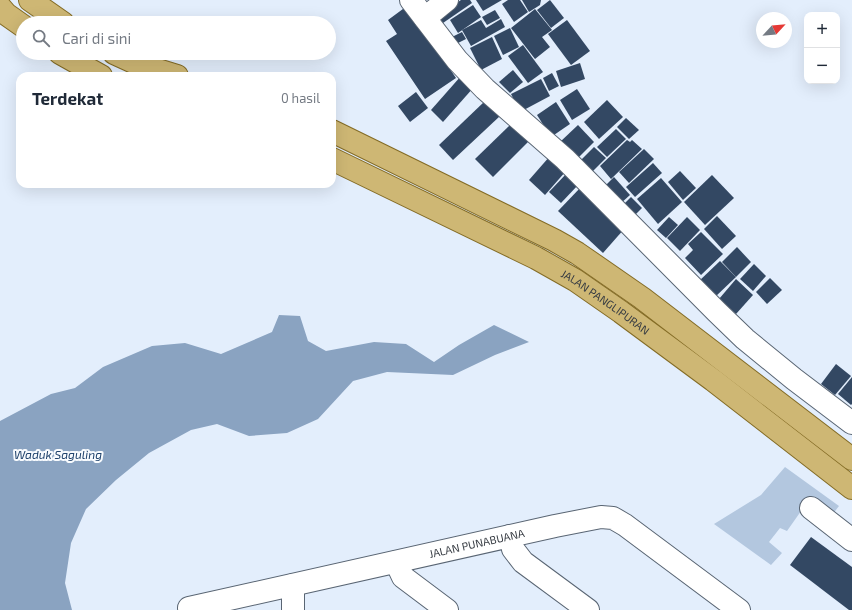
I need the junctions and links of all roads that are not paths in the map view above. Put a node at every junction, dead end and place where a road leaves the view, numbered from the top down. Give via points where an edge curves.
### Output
1 (30, 0) edge
2 (411, 0) edge
3 (447, 0) edge
4 (0, 7) edge
5 (53, 16) edge
6 (425, 18) junction
7 (16, 21) edge
8 (72, 60) edge
9 (129, 60) edge
10 (94, 72) edge
11 (164, 72) edge
12 (336, 133) edge
13 (336, 161) edge
14 (852, 423) edge
15 (852, 459) edge
16 (852, 488) edge
17 (811, 508) dead end
18 (510, 536) junction
19 (852, 540) edge
20 (396, 562) junction
21 (293, 585) junction
22 (189, 608) dead end
23 (293, 610) edge
24 (447, 610) edge
25 (588, 610) edge
26 (739, 610) edge

1 - 5 main road
2 - 6 street
3 - 6 street
4 - 7 main road
6 - 14 street via 457,60 485,89 565,159 739,333
8 - 10 main road
9 - 11 main road
12 - 15 main road via 577,253 642,298
13 - 16 main road, JALAN PANGLIPURAN via 536,258 575,280 712,380
17 - 19 street
18 - 20 street, JALAN PUNABUANA
18 - 25 street via 513,549 523,562
18 - 26 street, JALAN PUNABUANA via 601,517 613,518
20 - 21 street, JALAN PUNABUANA
20 - 24 street via 403,577
21 - 22 street, JALAN PUNABUANA
21 - 23 street

